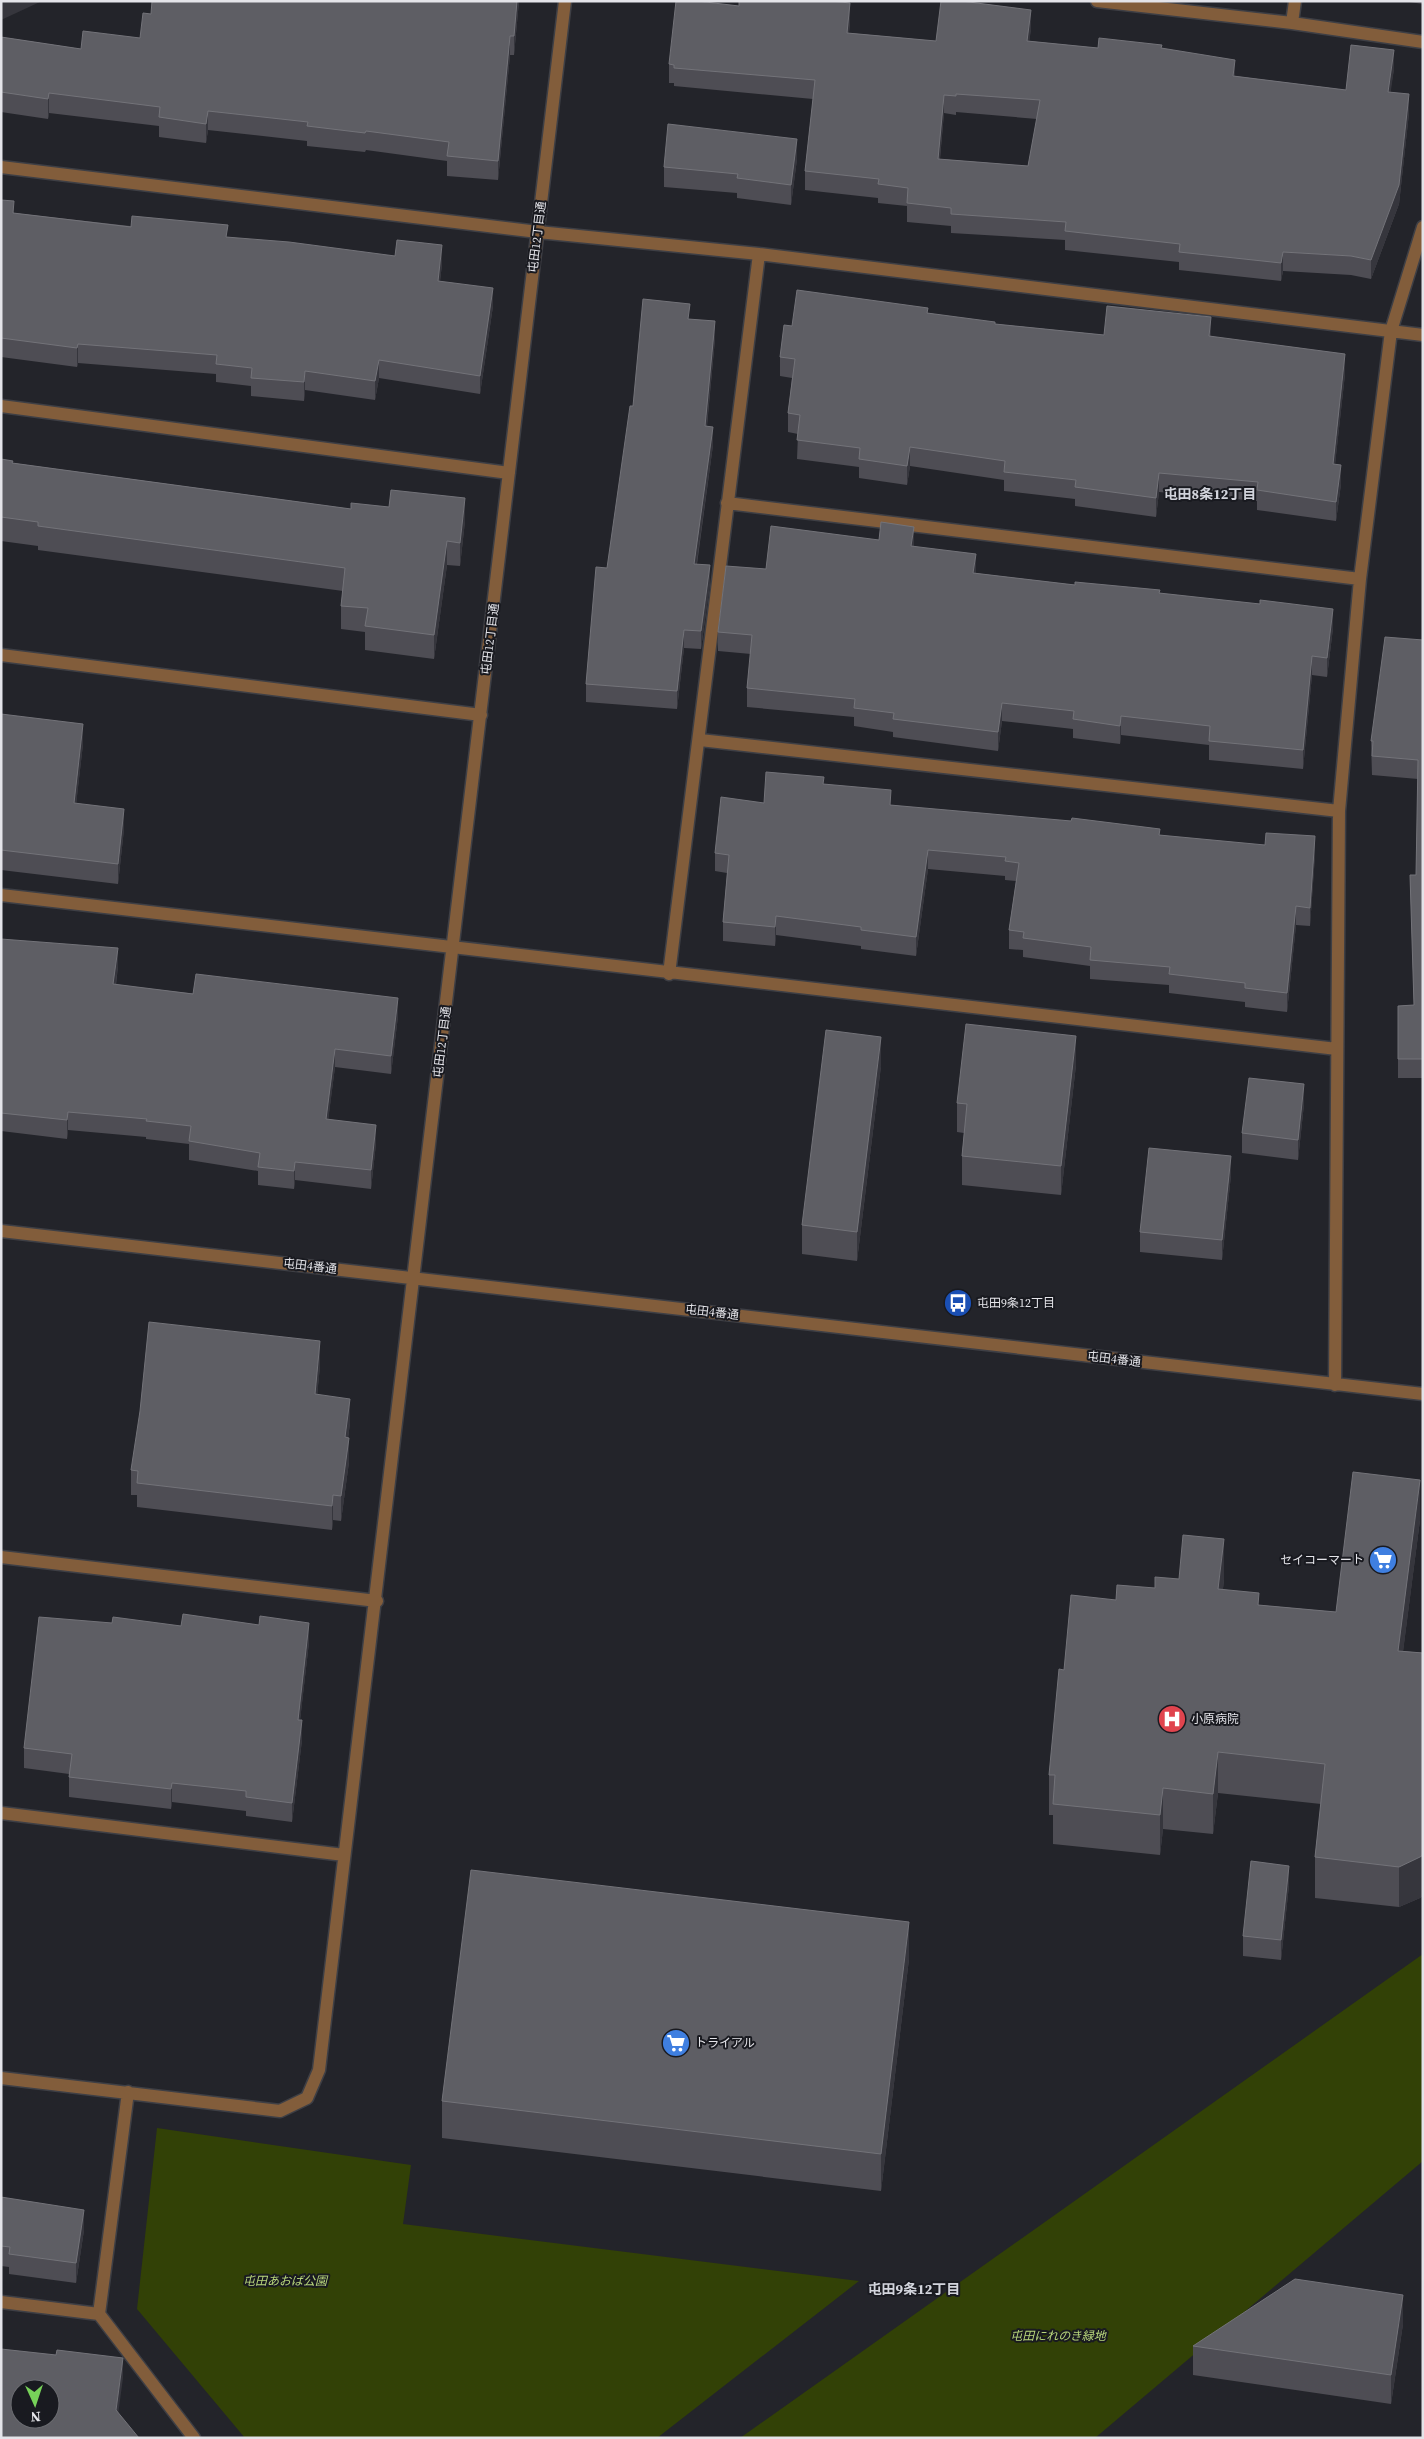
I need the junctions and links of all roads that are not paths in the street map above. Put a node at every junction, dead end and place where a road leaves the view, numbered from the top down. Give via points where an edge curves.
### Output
1 (565, 1) edge
2 (1097, 1) edge
3 (1295, 1) edge
4 (1292, 23) junction
5 (1423, 42) edge
6 (1, 167) edge
7 (1423, 227) edge
8 (538, 232) junction
9 (759, 254) junction
10 (1392, 331) junction
11 (1423, 335) edge
12 (1, 406) edge
13 (509, 473) junction
14 (727, 503) junction
15 (1360, 579) junction
16 (1, 655) edge
17 (481, 715) junction
18 (700, 740) junction
19 (1339, 811) junction
20 (1, 895) edge
21 (453, 949) junction
22 (669, 974) junction
23 (1338, 1049) junction
24 (1, 1231) edge
25 (415, 1278) junction
26 (1335, 1385) junction
27 (1423, 1394) edge
28 (1, 1557) edge
29 (376, 1601) junction
30 (1, 1813) edge
31 (344, 1855) junction
32 (1, 2078) edge
33 (128, 2092) junction
34 (1, 2302) edge
35 (99, 2314) junction
36 (194, 2438) edge

1 - 8 street, 屯田12丁目通
2 - 4 street
3 - 4 street
4 - 5 street
6 - 8 street
7 - 10 street
8 - 9 street
8 - 13 street, 屯田12丁目通
9 - 10 street
9 - 14 street
10 - 11 street
10 - 15 street
12 - 13 street
13 - 17 street, 屯田12丁目通
14 - 15 street
14 - 18 street
15 - 19 street
16 - 17 street
17 - 21 street, 屯田12丁目通
18 - 19 street
18 - 22 street
19 - 23 street
20 - 21 street
21 - 22 street
21 - 25 street, 屯田12丁目通
22 - 23 street
23 - 26 street
24 - 25 street, 屯田4番通
25 - 26 street, 屯田4番通
25 - 29 street, 屯田12丁目通
26 - 27 street, 屯田4番通
28 - 29 street
29 - 31 street, 屯田12丁目通
30 - 31 street
31 - 33 street, 屯田12丁目通 via 319,2070 307,2098 280,2111
32 - 33 street, 屯田12丁目通
33 - 35 street
34 - 35 street
35 - 36 street

